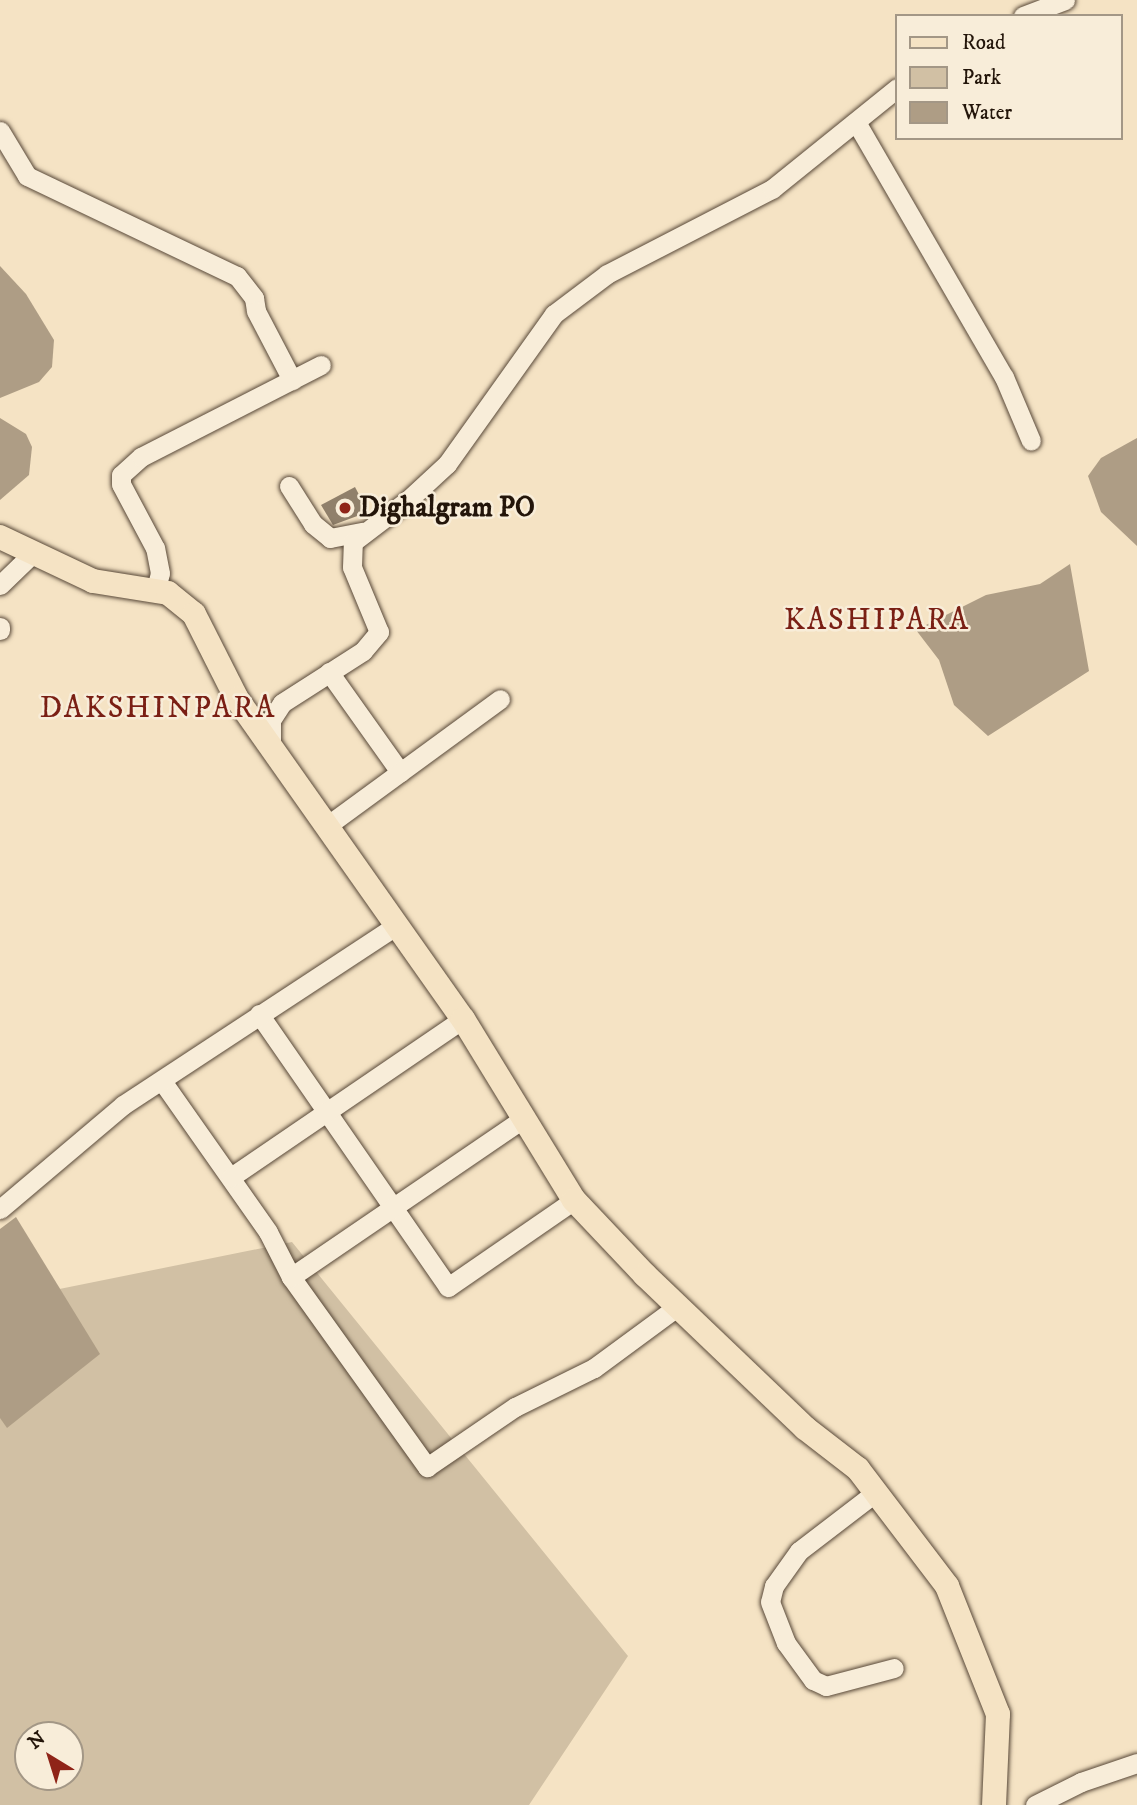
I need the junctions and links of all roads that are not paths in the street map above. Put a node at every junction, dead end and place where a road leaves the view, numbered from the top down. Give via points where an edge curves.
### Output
1 (1066, 0) edge
2 (1028, 14) edge
3 (895, 90) edge
4 (856, 122) junction
5 (0, 131) edge
6 (321, 365) dead end
7 (292, 380) junction
8 (1031, 440) dead end
9 (289, 486) dead end
10 (362, 532) junction
11 (0, 537) edge
12 (33, 553) junction
13 (0, 585) edge
14 (156, 589) junction
15 (329, 672) junction
16 (237, 699) junction
17 (500, 699) dead end
18 (282, 703) junction
19 (271, 747) junction
20 (400, 772) junction
21 (328, 825) junction
22 (395, 926) junction
23 (259, 1014) junction
24 (463, 1019) junction
25 (162, 1081) junction
26 (328, 1113) junction
27 (524, 1118) junction
28 (231, 1177) junction
29 (574, 1200) junction
30 (395, 1206) junction
31 (0, 1209) edge
32 (291, 1277) junction
33 (678, 1306) junction
34 (876, 1492) junction
35 (894, 1668) dead end
36 (1137, 1763) edge
37 (994, 1805) edge
38 (1035, 1805) edge

1 - 2 street
3 - 4 street
4 - 8 street via 1004,377
4 - 10 street via 772,189 579,292 540,331 447,464 408,500
5 - 7 street via 27,176 237,276 254,298 256,311
6 - 7 street
7 - 14 street via 141,457 121,475 121,484 155,548 160,573
9 - 10 street via 313,524 330,538
10 - 15 street via 349,554 379,632 363,651
11 - 12 main road
12 - 13 street
12 - 14 main road via 93,581
14 - 16 main road via 194,614
15 - 18 street
15 - 20 street
16 - 18 street via 254,706
16 - 19 main road
17 - 20 street
18 - 19 street via 271,720
19 - 21 main road
20 - 21 street
21 - 22 main road
22 - 23 street
22 - 24 main road
23 - 25 street
23 - 26 street
24 - 26 street
24 - 27 main road
25 - 28 street
25 - 31 street via 90,1131 41,1179
26 - 28 street
26 - 30 street
27 - 29 main road
27 - 30 street
28 - 32 street
29 - 30 street via 448,1287
29 - 33 main road
30 - 32 street
32 - 33 street via 428,1467 515,1407 594,1368
33 - 34 main road via 805,1428 858,1469
34 - 35 street via 799,1551 774,1586 770,1602 786,1643 813,1680 827,1686
34 - 37 main road via 947,1586 984,1671 998,1714 1000,1740
36 - 38 street via 1081,1782

